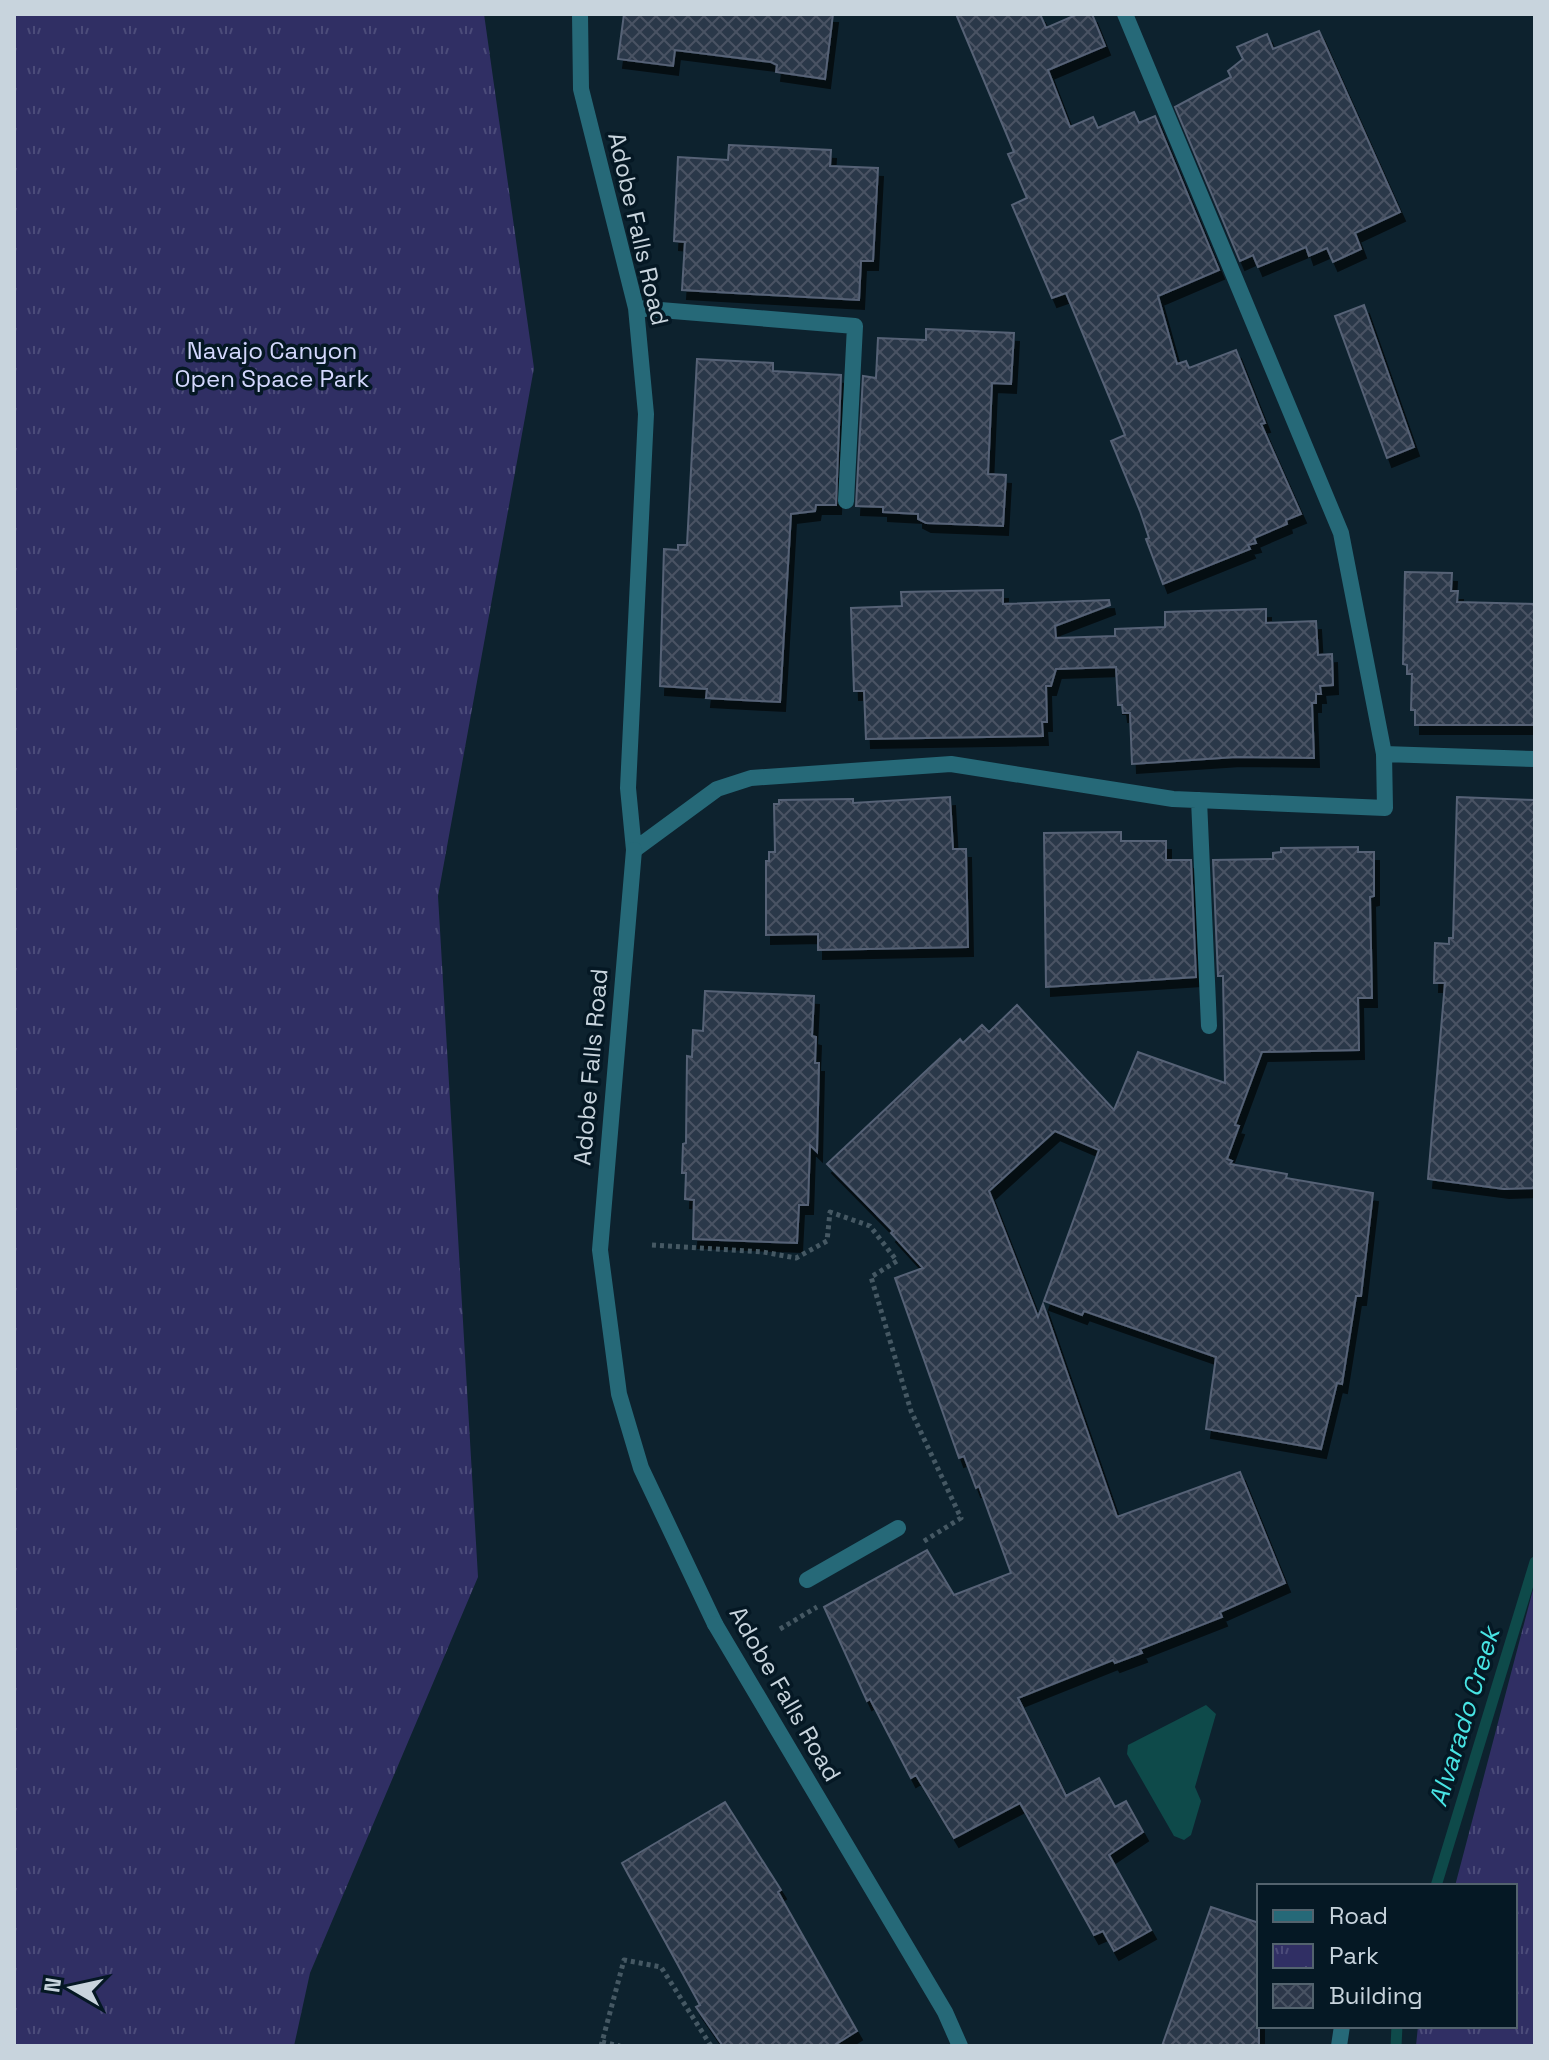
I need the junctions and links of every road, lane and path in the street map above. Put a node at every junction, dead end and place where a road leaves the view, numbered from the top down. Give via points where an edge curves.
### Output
1 (580, 14) edge
2 (1125, 14) edge
3 (636, 308) junction
4 (846, 501) dead end
5 (1384, 754) junction
6 (1535, 759) edge
7 (1199, 800) junction
8 (634, 850) junction
9 (1209, 1026) dead end
10 (652, 1245) dead end
11 (898, 1528) dead end
12 (910, 1550) dead end
13 (807, 1580) dead end
14 (819, 1605) dead end
15 (780, 1629) dead end
16 (602, 2044) edge
17 (620, 2046) edge
18 (711, 2046) edge
19 (960, 2046) edge

1 - 3 street, Adobe Falls Road via 581,89
2 - 5 street via 1341,533
3 - 4 street via 855,326
3 - 8 street, Adobe Falls Road via 646,414 628,788
5 - 6 street
5 - 7 street via 1385,808
7 - 8 street via 951,764 751,778 717,789
7 - 9 street
8 - 19 street, Adobe Falls Road via 600,1250 619,1394 637,1453 715,1624 945,2012
10 - 12 path via 796,1258 827,1241 830,1212 870,1226 897,1261 871,1277 911,1411 961,1518
11 - 13 street
14 - 15 path
16 - 17 path
16 - 18 path via 624,1960 661,1967

